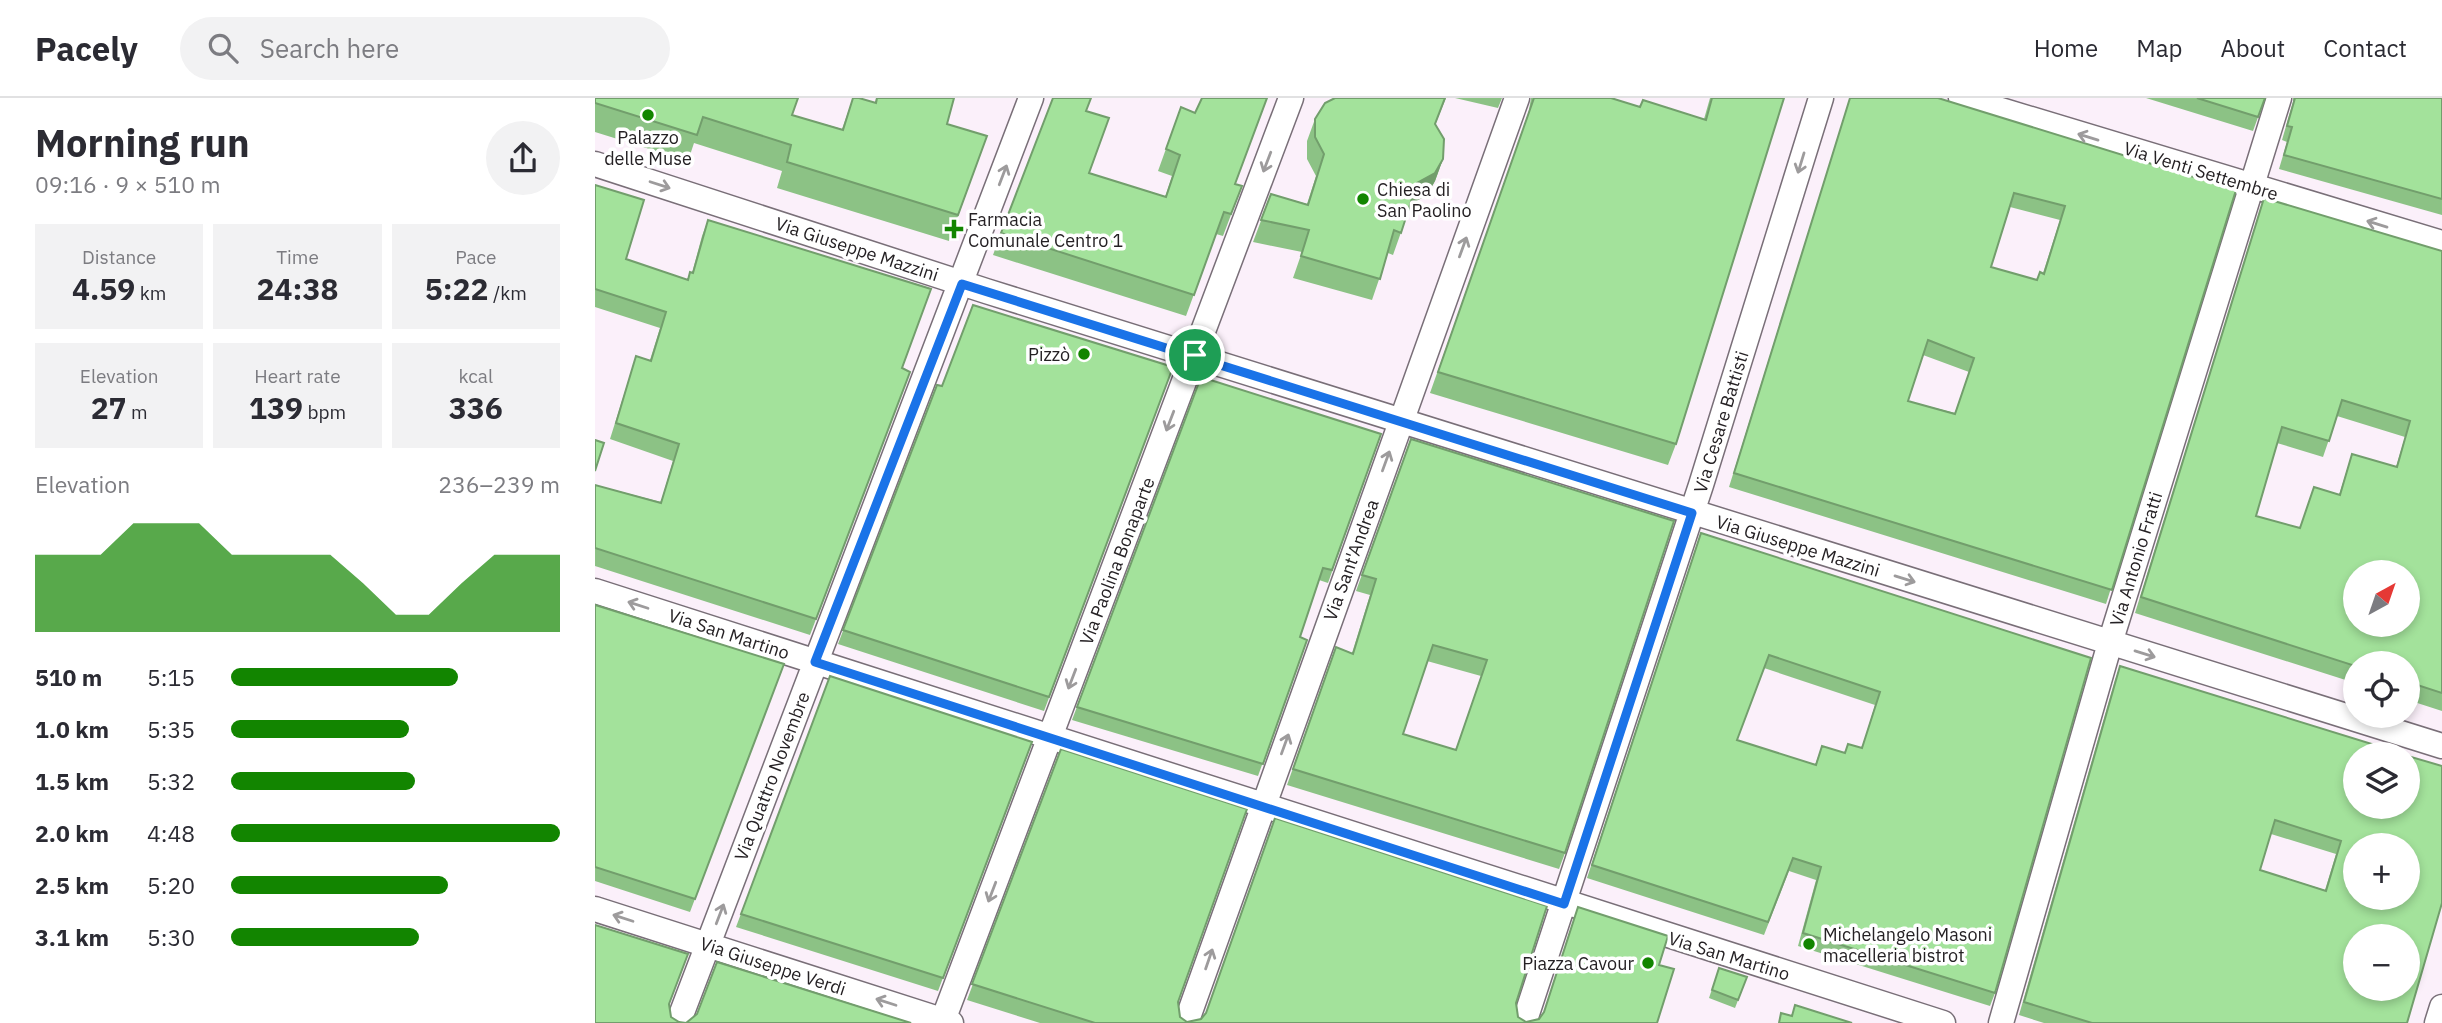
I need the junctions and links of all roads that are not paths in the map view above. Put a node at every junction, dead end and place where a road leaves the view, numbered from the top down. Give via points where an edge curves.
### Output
1 (1031, 98) edge
2 (1291, 98) edge
3 (1517, 98) edge
4 (1821, 98) edge
5 (1961, 98) edge
6 (2279, 98) edge
7 (595, 164) edge
8 (2252, 187) junction
9 (2442, 243) edge
10 (962, 284) junction
11 (1195, 355) junction
12 (1401, 421) junction
13 (1692, 513) junction
14 (595, 591) edge
15 (2110, 643) junction
16 (815, 662) junction
17 (1050, 738) junction
18 (2442, 746) edge
19 (1263, 807) junction
20 (1564, 904) junction
21 (595, 909) edge
22 (708, 946) junction
23 (2442, 1007) edge
24 (946, 1022) edge
25 (678, 1023) edge
26 (1186, 1023) edge
27 (1524, 1023) edge
28 (1943, 1023) edge
29 (2000, 1023) edge
30 (2437, 1023) edge

10 -> 1 street, Via Quattro Novembre
2 -> 11 street, Via Paolina Bonaparte
12 -> 3 street, Via Sant'Andrea
4 -> 13 street, Via Cesare Battisti
8 -> 5 street, Via Venti Settembre
6 - 8 street, Via Antonio Fratti
7 -> 10 street, Via Giuseppe Mazzini
9 -> 8 street, Via Venti Settembre
8 - 15 street, Via Antonio Fratti
10 - 11 street, Via Giuseppe Mazzini
10 - 16 street, Via Quattro Novembre
11 - 12 street, Via Giuseppe Mazzini
11 -> 17 street, Via Paolina Bonaparte
12 - 13 street, Via Giuseppe Mazzini
19 -> 12 street, Via Sant'Andrea
13 -> 15 street, Via Giuseppe Mazzini
13 - 20 street, Via Cesare Battisti
16 -> 14 street, Via San Martino
15 -> 18 street, Via Giuseppe Mazzini
15 - 29 street, Via Antonio Fratti
16 - 17 street, Via San Martino
22 -> 16 street, Via Quattro Novembre
17 - 19 street, Via San Martino
17 -> 24 street, Via Paolina Bonaparte
19 - 20 street, Via San Martino
26 -> 19 street, Via Sant'Andrea
20 - 27 street, Via Cesare Battisti
20 - 28 street, Via San Martino
22 -> 21 street, Via Giuseppe Verdi
24 -> 22 street, Via Giuseppe Verdi
22 - 25 street, Via Quattro Novembre
23 - 30 street

